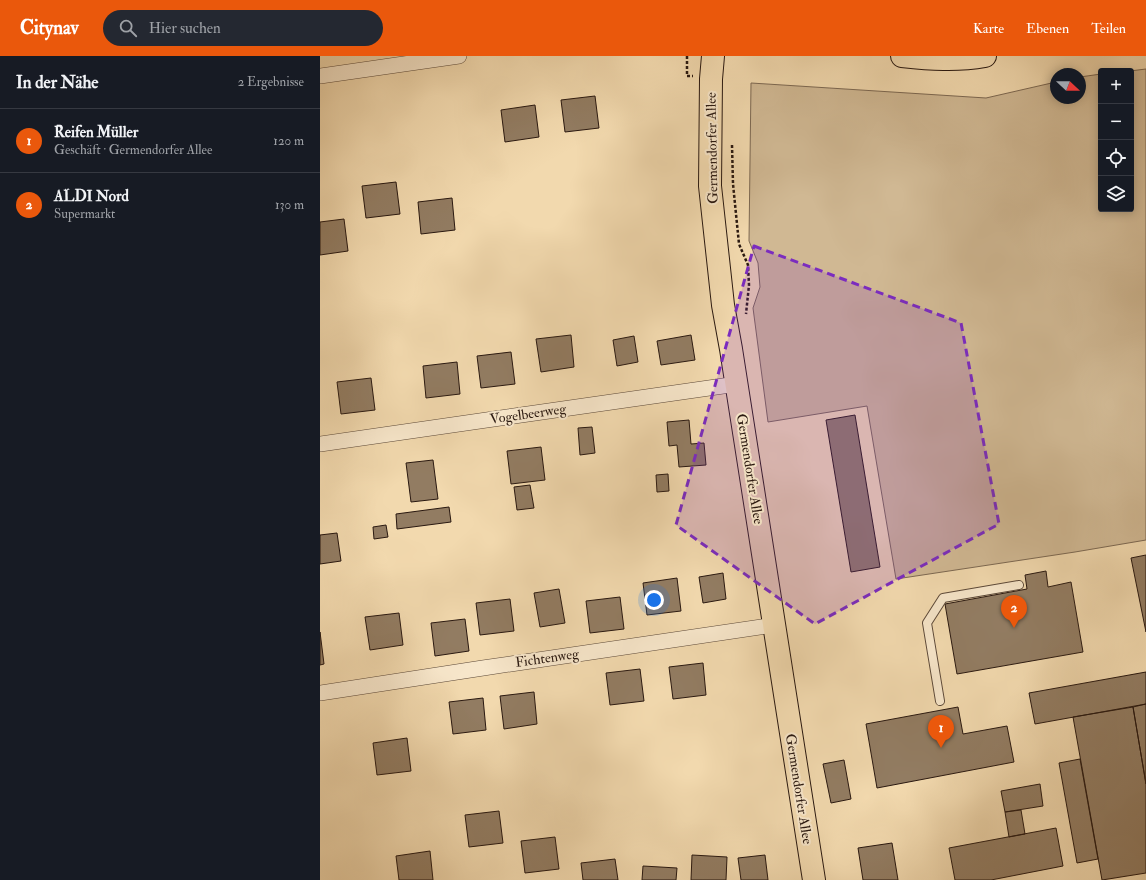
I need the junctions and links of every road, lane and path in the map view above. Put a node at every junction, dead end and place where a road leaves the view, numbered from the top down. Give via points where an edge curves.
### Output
1 (459, 56) edge
2 (713, 56) edge
3 (902, 56) edge
4 (984, 56) edge
5 (320, 76) edge
6 (736, 384) junction
7 (320, 444) edge
8 (1019, 585) dead end
9 (774, 625) junction
10 (320, 693) edge
11 (940, 701) dead end
12 (814, 880) edge

1 - 5 street
2 - 6 main road, Germendorfer Allee via 710,186 723,305
3 - 4 main road via 967,59
6 - 7 street, Vogelbeerweg
6 - 9 main road, Germendorfer Allee
8 - 11 lane via 943,598 927,623
9 - 10 street, Fichtenweg
9 - 12 main road, Germendorfer Allee

